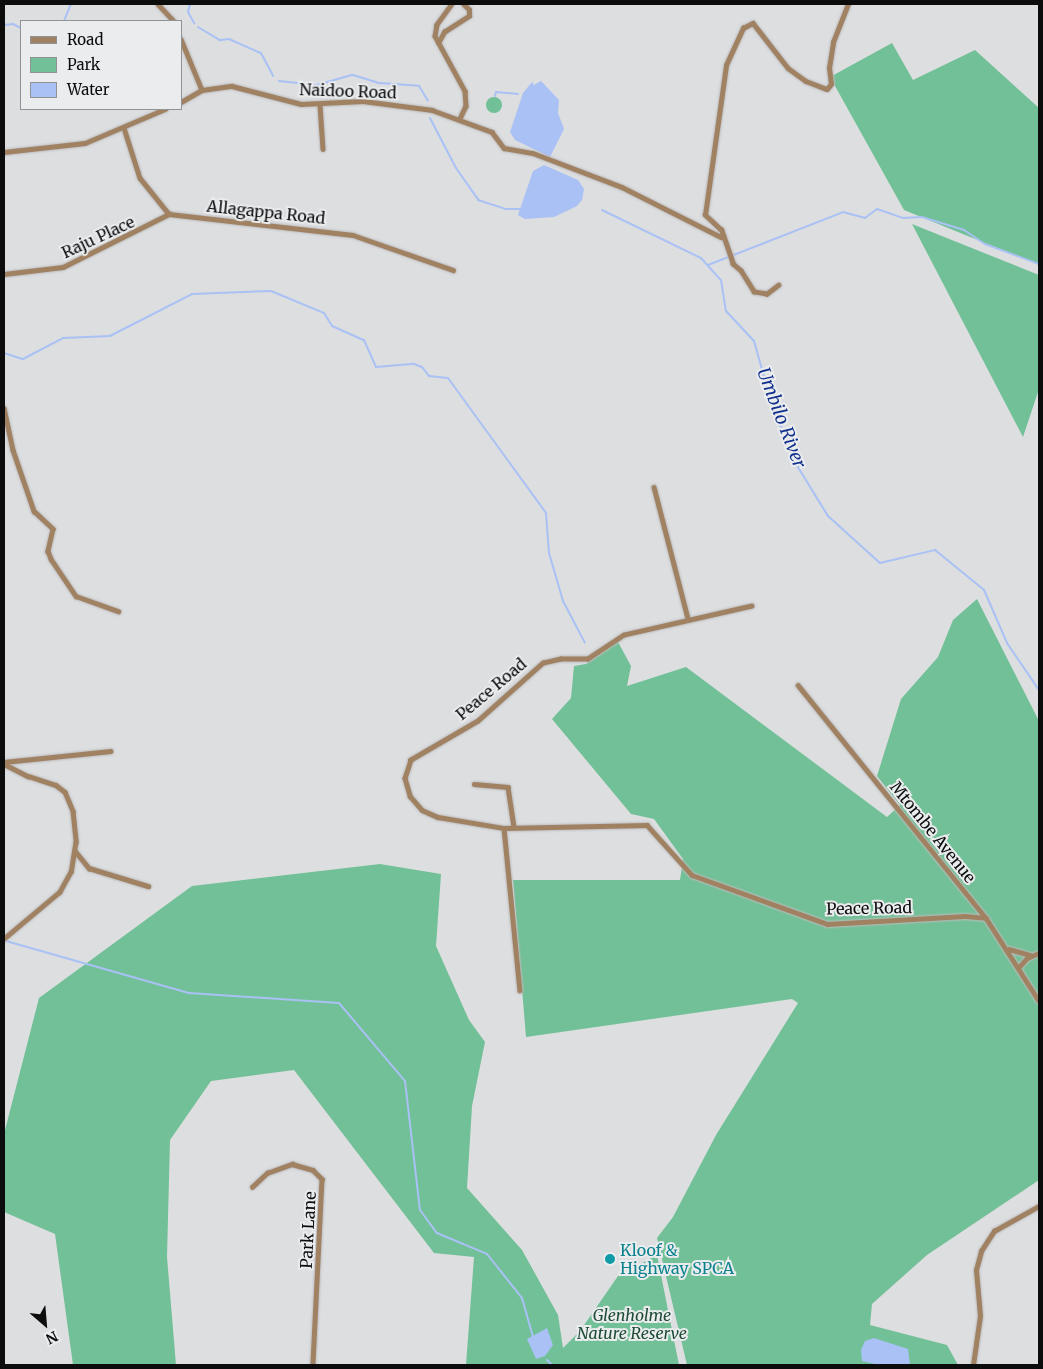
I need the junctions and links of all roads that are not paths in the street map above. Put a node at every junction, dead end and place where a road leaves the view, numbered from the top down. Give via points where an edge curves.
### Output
1 (158, 4) edge
2 (452, 4) edge
3 (463, 4) edge
4 (848, 4) edge
5 (173, 20) edge
6 (182, 41) edge
7 (437, 44) junction
8 (188, 54) junction
9 (182, 57) edge
10 (202, 90) junction
11 (182, 101) edge
12 (320, 105) junction
13 (163, 110) edge
14 (460, 119) junction
15 (124, 128) junction
16 (323, 149) dead end
17 (4, 152) edge
18 (169, 214) junction
19 (722, 237) junction
20 (453, 270) dead end
21 (4, 274) edge
22 (780, 285) dead end
23 (4, 408) edge
24 (654, 487) dead end
25 (752, 606) dead end
26 (118, 611) dead end
27 (688, 618) junction
28 (798, 685) dead end
29 (110, 751) dead end
30 (4, 763) edge
31 (474, 784) dead end
32 (504, 828) junction
33 (514, 828) junction
34 (76, 852) junction
35 (148, 886) dead end
36 (986, 918) junction
37 (4, 939) edge
38 (1008, 948) junction
39 (1039, 953) edge
40 (1032, 955) junction
41 (1019, 967) junction
42 (520, 990) dead end
43 (1039, 1001) edge
44 (252, 1187) dead end
45 (1039, 1206) edge
46 (312, 1365) edge
47 (973, 1365) edge

1 - 5 street
2 - 7 street via 436,27
3 - 7 street via 469,10 468,17 444,32
4 - 19 street via 833,42 829,68 831,84 825,90 806,81 778,60 755,24 743,28 726,65 704,208 706,218 721,230
6 - 8 street
7 - 14 street via 466,96
8 - 9 street
8 - 10 street
10 - 11 street
10 - 12 street, Naidoo Road via 241,87 301,104
12 - 14 street, Naidoo Road via 384,102
12 - 16 street
13 - 15 street
14 - 19 street, Naidoo Road via 491,131 504,148 533,153 622,188
15 - 17 street via 85,143
15 - 18 street via 142,181
18 - 20 street, Allagappa Road via 353,235
18 - 21 street, Raju Place via 63,267
19 - 22 street via 733,264 754,292 767,294
23 - 26 street via 13,450 34,511 53,529 48,551 51,559 76,596
24 - 27 street
25 - 27 street, Peace Road
27 - 32 street, Peace Road via 619,637 588,659 543,663 472,725 411,760 406,786 422,810 438,817
28 - 36 street, Mtombe Avenue
29 - 30 street
30 - 34 street via 65,792 73,811
31 - 33 street via 508,787
32 - 33 street, Peace Road
32 - 42 street
33 - 36 street, Peace Road via 647,825 692,876 826,924
34 - 35 street via 89,868
34 - 37 street via 71,872 60,892
36 - 38 street, Mtombe Avenue
38 - 40 street
38 - 41 street, Mtombe Avenue
39 - 40 street
40 - 41 street
41 - 43 street, Mtombe Avenue
44 - 46 street, Park Lane via 267,1172 292,1164 313,1170 322,1180
45 - 47 street via 994,1231 981,1252 976,1270 980,1316

